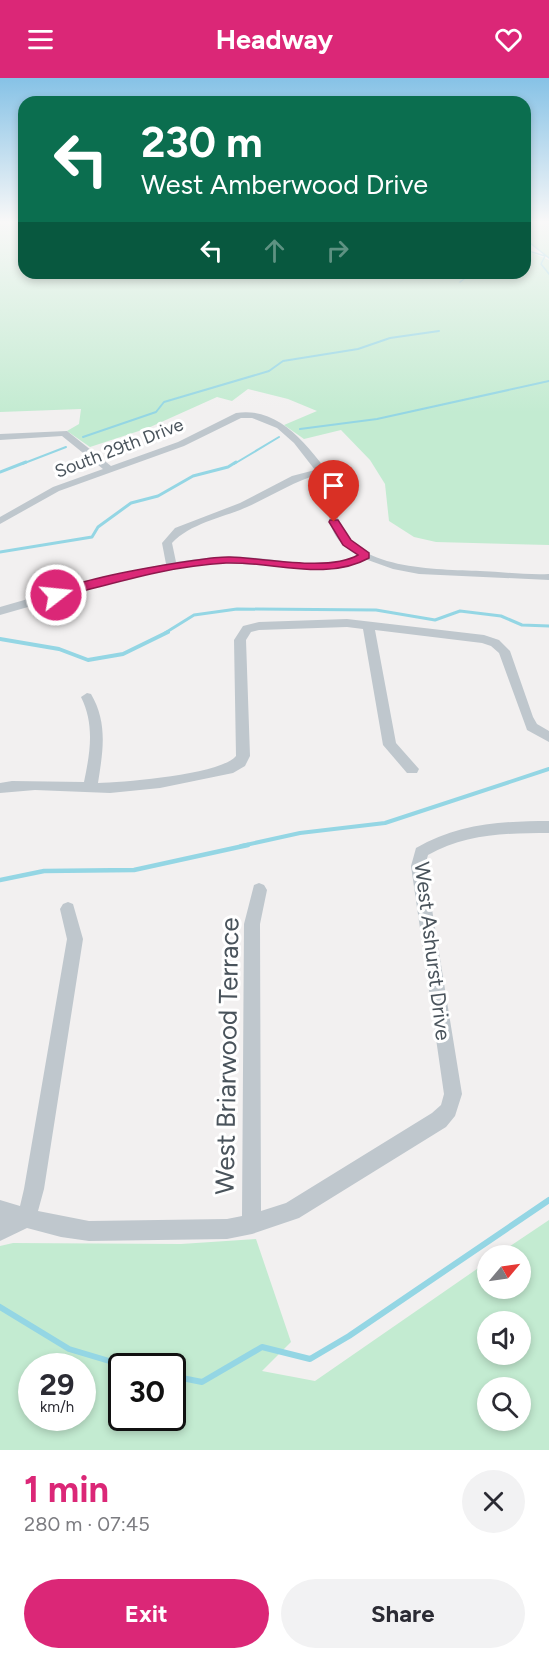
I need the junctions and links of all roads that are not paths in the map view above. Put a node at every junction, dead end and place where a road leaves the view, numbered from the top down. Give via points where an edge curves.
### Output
1 (0, 437) edge
2 (109, 469) junction
3 (321, 471) junction
4 (0, 521) edge
5 (365, 555) junction
6 (172, 568) junction
7 (549, 577) edge
8 (2, 606) edge
9 (368, 625) junction
10 (87, 697) dead end
11 (545, 735) edge
12 (412, 770) dead end
13 (0, 788) edge
14 (90, 788) junction
15 (31, 789) junction
16 (0, 793) edge
17 (549, 827) edge
18 (259, 890) dead end
19 (68, 909) dead end
20 (0, 1210) edge
21 (27, 1217) junction
22 (252, 1224) junction
23 (0, 1231) edge

1 - 2 street via 64,433
2 - 3 street, South 29th Drive via 181,444 239,415 252,415 273,422 292,436
2 - 4 street, South 29th Drive via 56,489
3 - 5 street via 336,490 333,511 339,532
3 - 6 street via 295,478 243,505 179,530 167,543
5 - 6 street via 353,562 327,566 227,560
5 - 7 street via 426,572
6 - 8 street
9 - 11 street via 495,643 504,651 532,727
9 - 12 street via 390,745
9 - 14 street via 247,629 240,640 240,762 228,769 157,785
10 - 14 street via 97,724
13 - 15 street
14 - 15 street via 67,788 45,794
15 - 16 street
17 - 22 street, West Ashurst Drive via 510,827 464,835 421,852 418,866 453,1094 449,1110 292,1211
18 - 22 street, West Briarwood Terrace via 252,924
19 - 21 street via 75,939
20 - 21 street
21 - 22 street via 89,1231 227,1229
21 - 23 street

